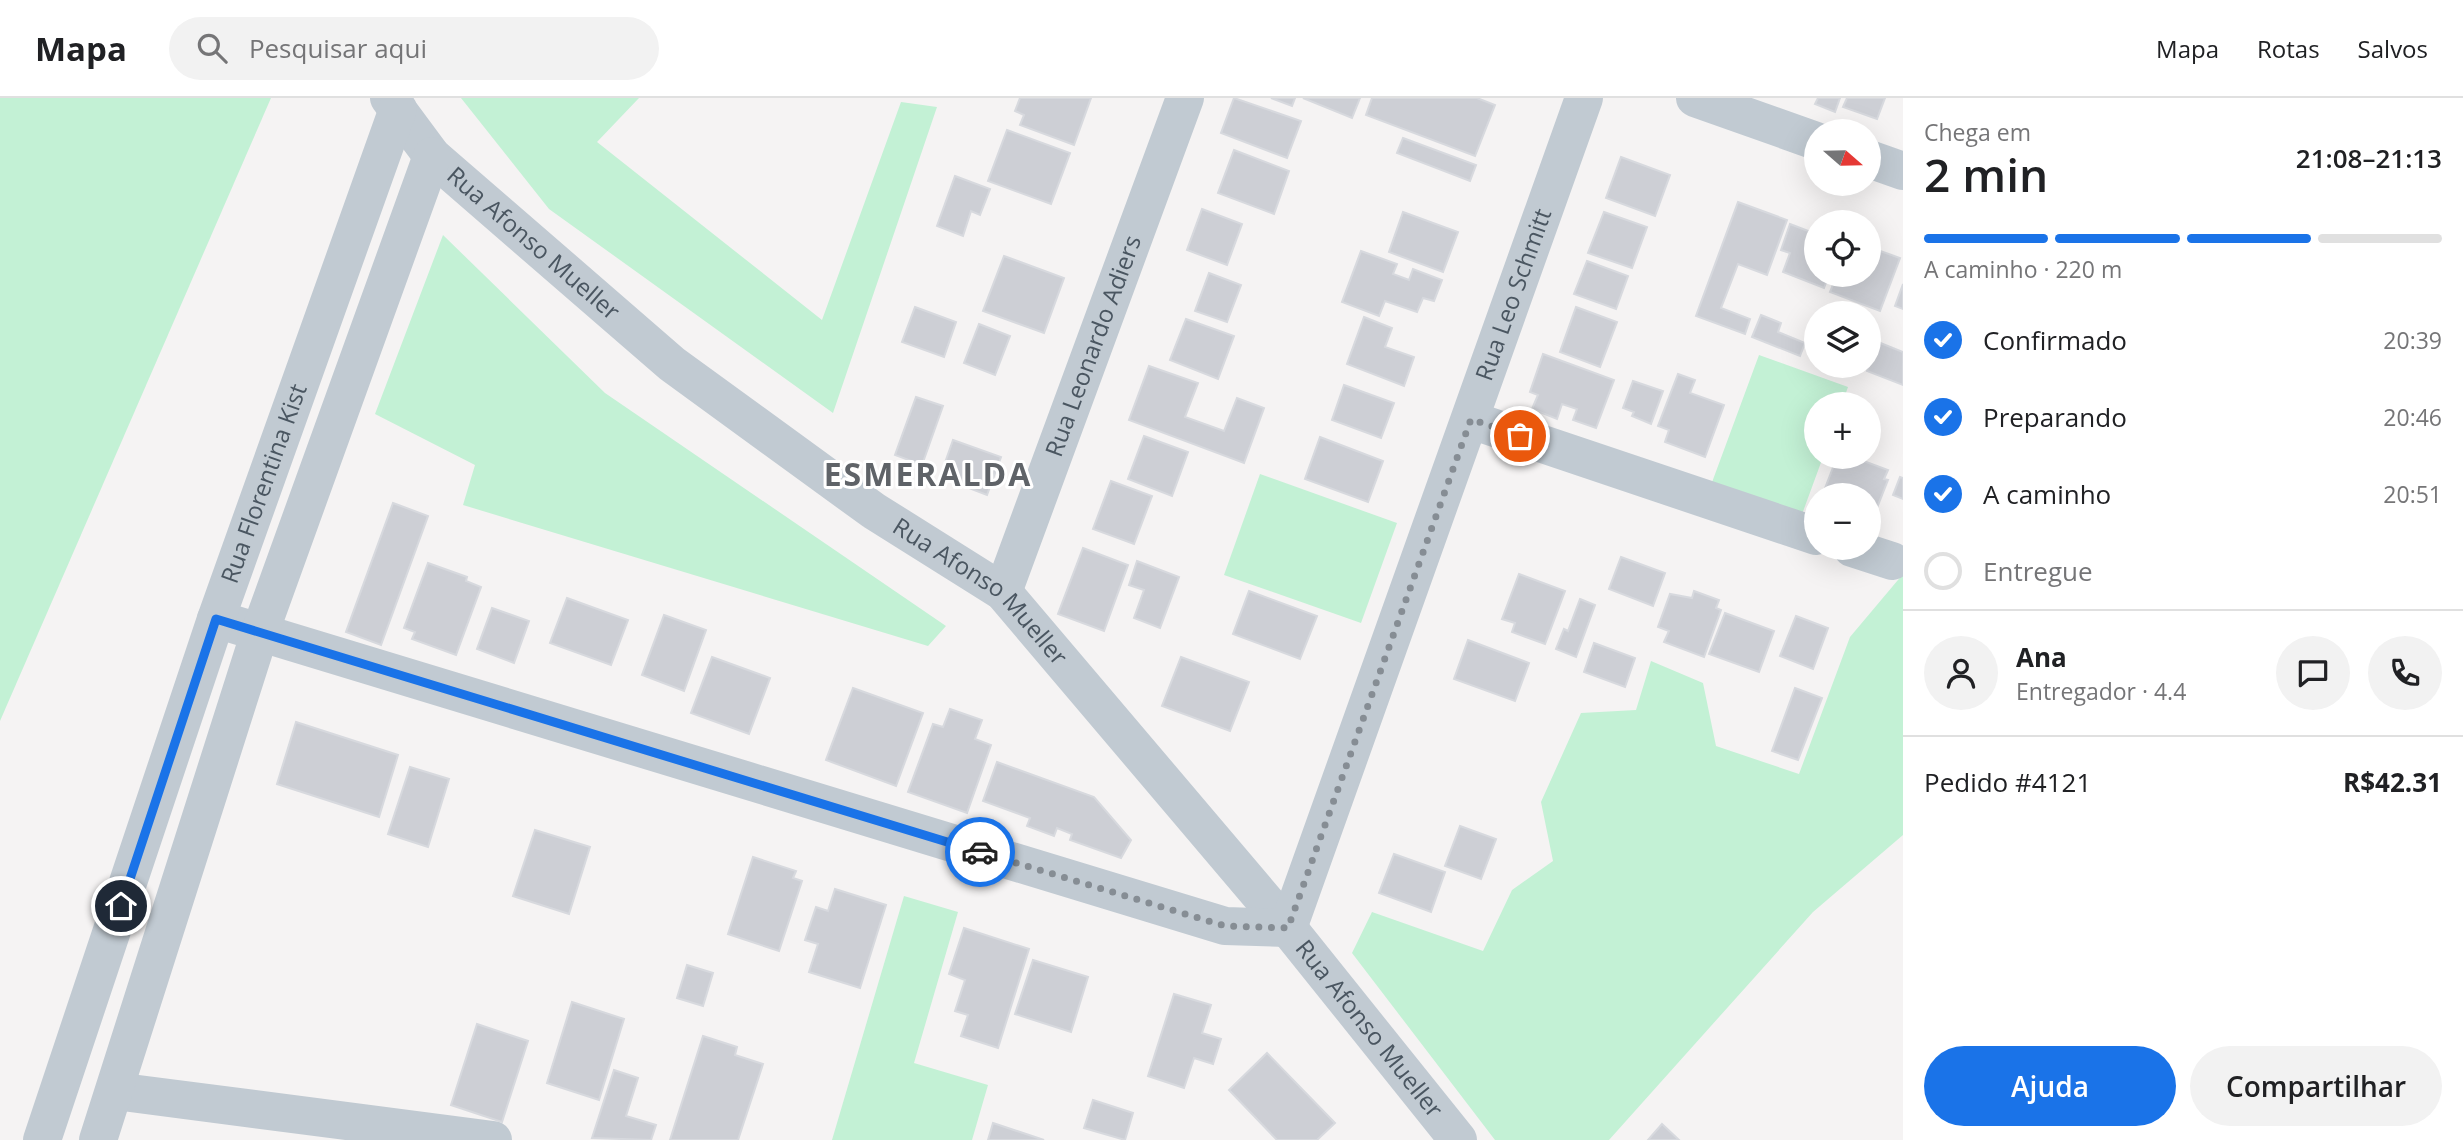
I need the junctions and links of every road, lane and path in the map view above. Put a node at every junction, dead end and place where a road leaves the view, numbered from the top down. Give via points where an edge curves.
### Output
1 (1185, 98) edge
2 (1584, 98) edge
3 (1695, 98) edge
4 (393, 104) edge
5 (1804, 137) edge
6 (432, 156) junction
7 (1881, 163) edge
8 (1903, 171) edge
9 (1471, 419) junction
10 (1804, 532) edge
11 (1881, 557) edge
12 (1892, 561) dead end
13 (1003, 592) junction
14 (216, 619) junction
15 (260, 632) junction
16 (1288, 928) junction
17 (116, 1091) junction
18 (42, 1140) edge
19 (98, 1140) edge
20 (493, 1140) edge
21 (1458, 1140) edge

1 - 13 street, Rua Leonardo Adiers
2 - 9 street, Rua Leo Schmitt
3 - 5 street
4 - 6 street, Rua Afonso Mueller
4 - 14 street, Rua Florentina Kist
6 - 13 street, Rua Afonso Mueller via 671,364 874,511
6 - 15 street, Rua Florentina Kist
7 - 8 street
9 - 10 street
9 - 16 street, Rua Leo Schmitt
11 - 12 street
13 - 16 street, Rua Afonso Mueller
14 - 15 street
14 - 18 street, Rua Florentina Kist
15 - 16 street via 1225,926
15 - 17 street, Rua Florentina Kist
16 - 21 street, Rua Afonso Mueller
17 - 19 street, Rua Florentina Kist
17 - 20 street

